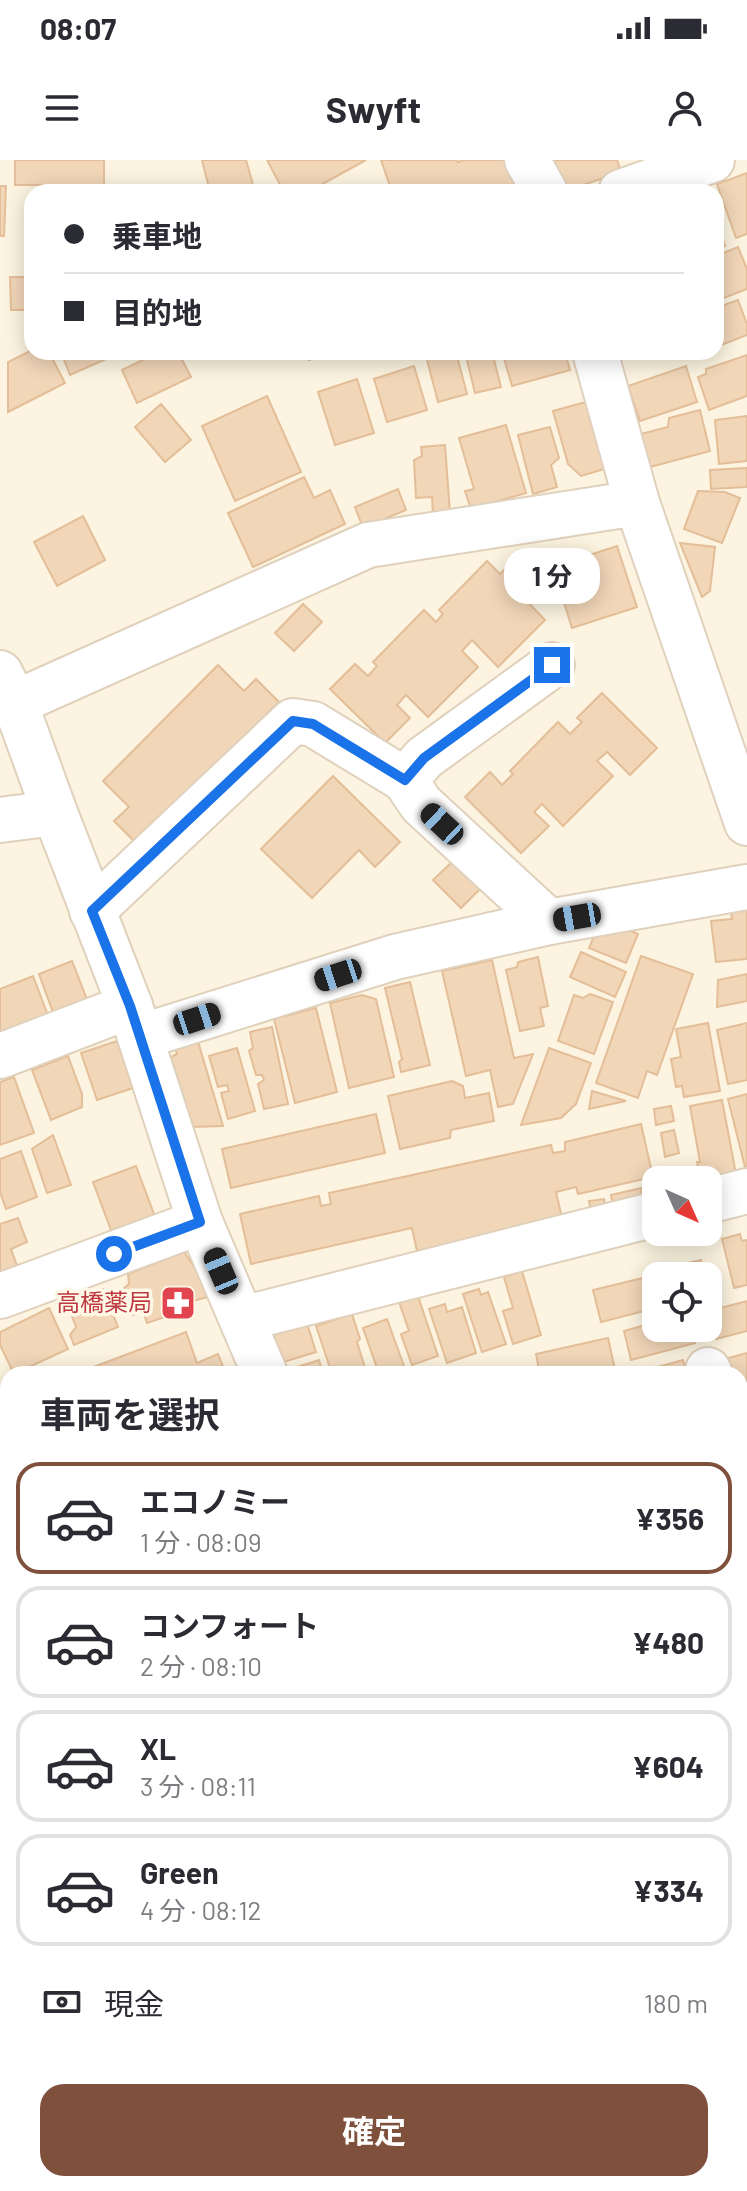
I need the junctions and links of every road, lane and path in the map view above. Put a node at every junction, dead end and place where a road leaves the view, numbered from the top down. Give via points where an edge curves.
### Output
1 (527, 160) edge
2 (712, 160) edge
3 (540, 184) edge
4 (644, 184) edge
5 (597, 360) edge
6 (637, 503) junction
7 (552, 665) dead end
8 (7, 688) edge
9 (405, 780) junction
10 (55, 813) junction
11 (0, 820) edge
12 (747, 823) edge
13 (747, 887) edge
14 (92, 911) junction
15 (549, 922) junction
16 (135, 1022) junction
17 (0, 1056) edge
18 (747, 1191) edge
19 (722, 1197) edge
20 (642, 1218) edge
21 (200, 1222) junction
22 (0, 1296) edge
23 (242, 1319) junction
24 (262, 1366) edge

1 - 3 street
2 - 4 street
5 - 6 street
6 - 8 street via 368,545
6 - 12 street
7 - 9 street via 424,758
8 - 10 street
9 - 14 street via 313,724 293,721
9 - 15 street via 421,804
10 - 11 street
10 - 14 street
13 - 15 street
14 - 16 street
15 - 16 street
16 - 17 street
16 - 21 street
18 - 19 street
20 - 23 street
21 - 22 street
21 - 23 street
23 - 24 street

